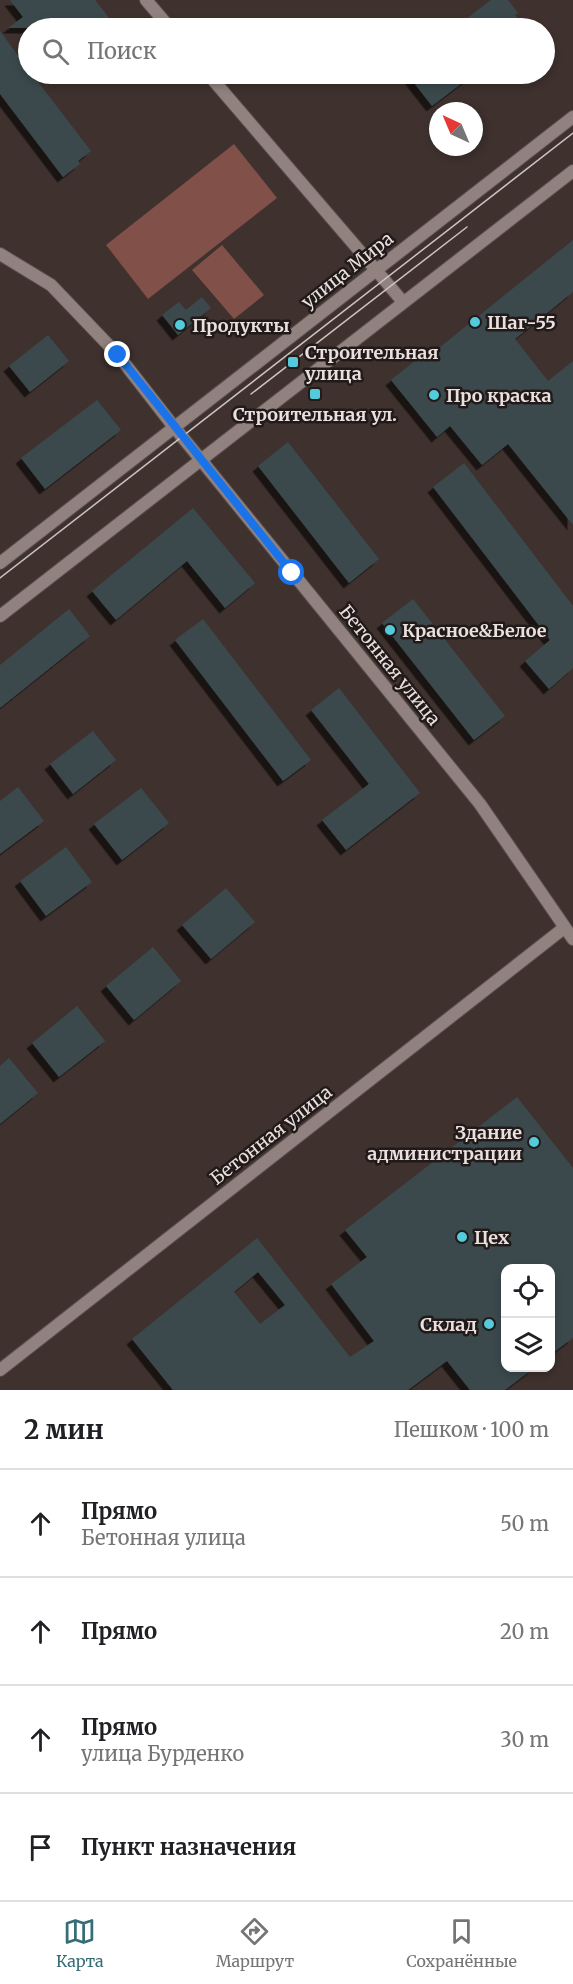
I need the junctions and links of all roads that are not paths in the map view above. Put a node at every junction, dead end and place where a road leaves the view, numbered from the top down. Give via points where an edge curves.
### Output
1 (146, 0) edge
2 (161, 18) edge
3 (217, 84) edge
4 (573, 117) edge
5 (573, 171) edge
6 (0, 254) edge
7 (376, 270) junction
8 (403, 302) junction
9 (174, 427) junction
10 (201, 460) junction
11 (0, 563) edge
12 (0, 616) edge
13 (564, 928) junction
14 (573, 939) edge
15 (0, 1370) edge

1 - 2 street
3 - 7 street
4 - 7 street, улица Мира
5 - 8 street
6 - 9 street, Бетонная улица via 51,285 118,355
7 - 8 street
7 - 9 street, улица Мира
8 - 10 street
9 - 10 street, Бетонная улица
9 - 11 street, улица Мира
10 - 12 street
10 - 13 street, Бетонная улица via 480,804
13 - 14 street, Бетонная улица
13 - 15 street, Бетонная улица

